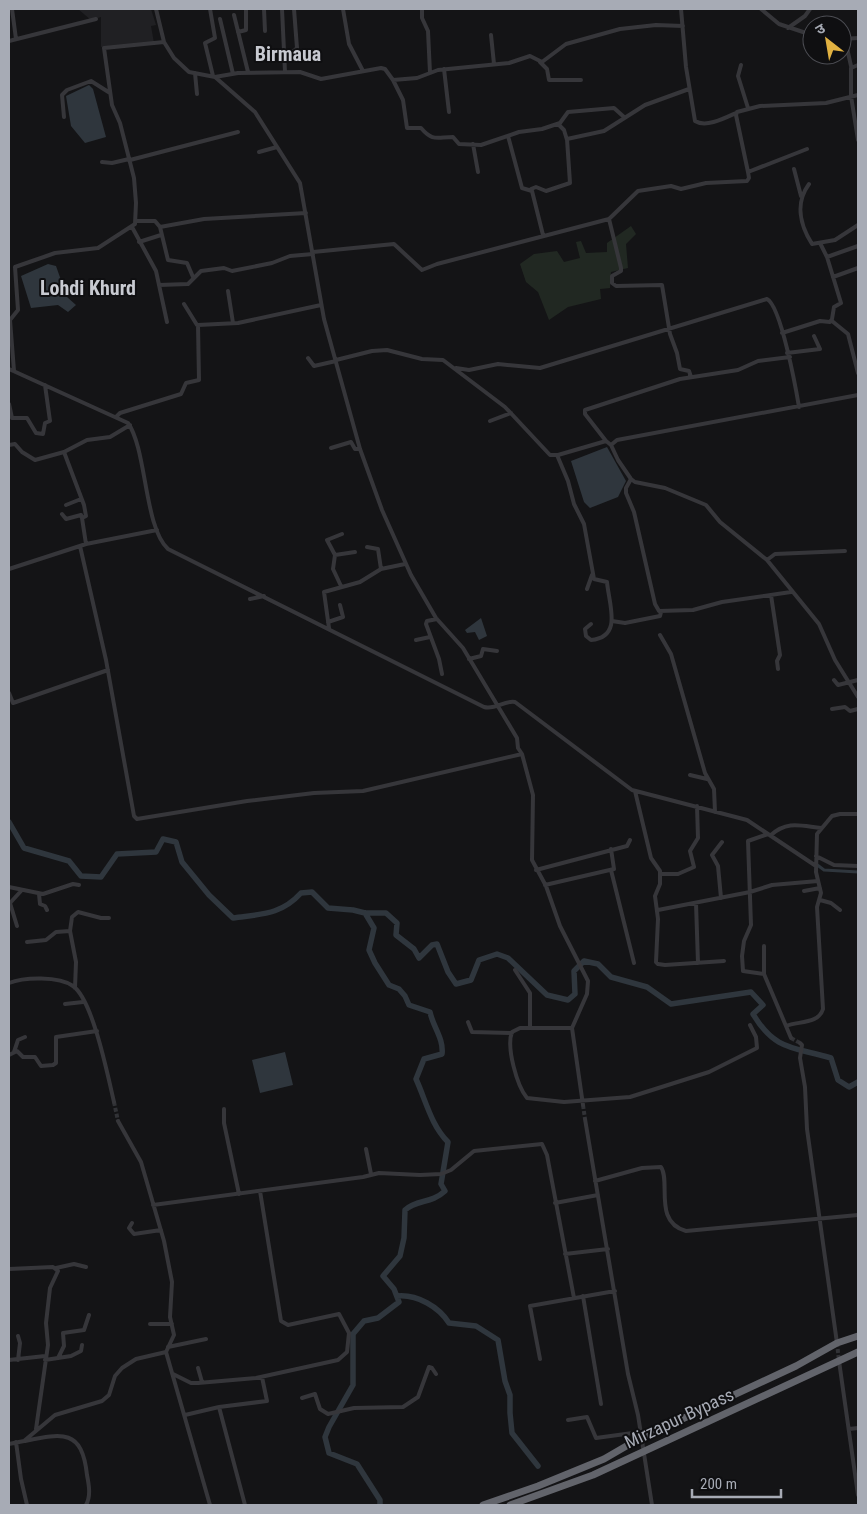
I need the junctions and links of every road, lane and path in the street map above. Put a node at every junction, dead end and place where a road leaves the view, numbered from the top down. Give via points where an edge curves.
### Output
1 (12, 9) edge
2 (156, 9) edge
3 (210, 9) edge
4 (246, 9) edge
5 (264, 9) edge
6 (282, 9) edge
7 (294, 9) edge
8 (343, 9) edge
9 (422, 9) edge
10 (681, 9) edge
11 (762, 9) edge
12 (810, 9) edge
13 (234, 15) dead end
14 (220, 18) dead end
15 (96, 19) dead end
16 (683, 26) junction
17 (788, 28) junction
18 (265, 31) dead end
19 (238, 32) junction
20 (802, 32) edge
21 (491, 35) dead end
22 (16, 39) junction
23 (9, 41) edge
24 (164, 42) junction
25 (284, 52) junction
26 (540, 62) junction
27 (494, 64) junction
28 (741, 65) dead end
29 (858, 65) edge
30 (851, 66) joint
31 (444, 69) junction
32 (363, 71) junction
33 (248, 72) junction
34 (285, 72) junction
35 (430, 72) junction
36 (194, 73) junction
37 (233, 74) junction
38 (214, 77) junction
39 (393, 80) junction
40 (580, 80) dead end
41 (689, 89) junction
42 (110, 93) junction
43 (197, 94) dead end
44 (858, 95) edge
45 (852, 96) junction
46 (748, 108) junction
47 (449, 112) dead end
48 (736, 113) junction
49 (64, 117) dead end
50 (624, 117) junction
51 (558, 124) junction
52 (238, 132) dead end
53 (508, 136) junction
54 (567, 140) junction
55 (858, 140) edge
56 (473, 144) junction
57 (277, 147) junction
58 (807, 149) dead end
59 (259, 152) dead end
60 (129, 160) junction
61 (102, 162) dead end
62 (794, 169) dead end
63 (478, 172) dead end
64 (748, 172) junction
65 (809, 184) dead end
66 (531, 189) junction
67 (801, 198) junction
68 (306, 213) junction
69 (609, 219) junction
70 (136, 221) junction
71 (858, 225) edge
72 (132, 227) junction
73 (160, 227) junction
74 (162, 235) junction
75 (543, 235) junction
76 (139, 242) junction
77 (820, 243) junction
78 (858, 246) edge
79 (313, 253) junction
80 (827, 257) junction
81 (858, 268) edge
82 (833, 276) junction
83 (193, 278) junction
84 (159, 285) junction
85 (228, 291) dead end
86 (184, 304) dead end
87 (321, 305) junction
88 (832, 320) junction
89 (167, 322) dead end
90 (233, 323) junction
91 (197, 325) junction
92 (668, 328) junction
93 (782, 333) junction
94 (814, 336) dead end
95 (788, 355) junction
96 (308, 358) dead end
97 (336, 361) junction
98 (454, 367) junction
99 (9, 369) edge
100 (15, 369) junction
101 (858, 373) edge
102 (691, 377) junction
103 (45, 385) junction
104 (858, 395) edge
105 (9, 404) edge
106 (799, 407) junction
107 (511, 412) junction
108 (116, 416) junction
109 (11, 418) edge
110 (490, 421) dead end
111 (130, 425) junction
112 (606, 441) junction
113 (610, 444) junction
114 (9, 446) edge
115 (331, 448) dead end
116 (360, 449) junction
117 (64, 452) junction
118 (557, 455) junction
119 (631, 479) junction
120 (81, 499) junction
121 (66, 505) dead end
122 (62, 514) dead end
123 (82, 518) junction
124 (157, 530) junction
125 (342, 534) dead end
126 (86, 544) junction
127 (80, 546) junction
128 (367, 547) dead end
129 (845, 551) dead end
130 (355, 552) dead end
131 (335, 555) junction
132 (767, 560) junction
133 (405, 564) junction
134 (380, 568) junction
135 (9, 569) edge
136 (593, 574) junction
137 (341, 586) junction
138 (587, 589) dead end
139 (791, 592) junction
140 (771, 595) junction
141 (264, 596) junction
142 (250, 599) dead end
143 (340, 605) dead end
144 (661, 612) junction
145 (437, 619) junction
146 (612, 621) junction
147 (591, 624) dead end
148 (328, 625) junction
149 (660, 635) dead end
150 (430, 637) junction
151 (416, 640) dead end
152 (497, 651) dead end
153 (469, 659) junction
154 (778, 669) dead end
155 (108, 670) junction
156 (442, 674) dead end
157 (834, 680) dead end
158 (850, 682) junction
159 (857, 682) edge
160 (9, 693) edge
161 (858, 697) edge
162 (10, 704) edge
163 (497, 705) junction
164 (858, 709) edge
165 (832, 710) dead end
166 (522, 754) junction
167 (690, 775) dead end
168 (709, 779) junction
169 (635, 791) junction
170 (697, 806) junction
171 (715, 810) junction
172 (858, 814) edge
173 (821, 828) junction
174 (771, 833) junction
175 (630, 840) dead end
176 (722, 842) dead end
177 (611, 849) junction
178 (816, 860) junction
179 (858, 866) edge
180 (536, 870) junction
181 (611, 870) junction
182 (660, 874) junction
183 (818, 881) junction
184 (79, 885) dead end
185 (545, 885) junction
186 (9, 887) edge
187 (820, 888) junction
188 (21, 891) junction
189 (804, 891) dead end
190 (751, 892) junction
191 (35, 893) junction
192 (721, 898) junction
193 (820, 900) junction
194 (696, 903) junction
195 (46, 910) dead end
196 (658, 910) junction
197 (840, 910) dead end
198 (109, 918) dead end
199 (18, 926) dead end
200 (70, 931) junction
201 (27, 942) dead end
202 (764, 946) dead end
203 (724, 961) dead end
204 (634, 963) dead end
205 (698, 963) junction
206 (515, 970) dead end
207 (764, 974) junction
208 (9, 983) edge
209 (75, 988) junction
210 (84, 1002) junction
211 (65, 1004) dead end
212 (468, 1022) dead end
213 (750, 1025) dead end
214 (786, 1026) junction
215 (530, 1028) junction
216 (572, 1028) junction
217 (97, 1031) junction
218 (512, 1033) junction
219 (25, 1037) dead end
220 (791, 1038) tunnel mouth
221 (801, 1045) dead end
222 (14, 1052) junction
223 (9, 1055) edge
224 (114, 1102) tunnel mouth
225 (583, 1102) junction
226 (224, 1109) dead end
227 (584, 1119) tunnel mouth
228 (118, 1121) tunnel mouth
229 (366, 1149) dead end
230 (371, 1174) junction
231 (596, 1181) junction
232 (260, 1191) junction
233 (239, 1194) junction
234 (598, 1195) junction
235 (555, 1203) junction
236 (153, 1205) junction
237 (858, 1215) edge
238 (819, 1219) junction
239 (132, 1223) dead end
240 (161, 1230) junction
241 (608, 1249) junction
242 (565, 1254) junction
243 (86, 1267) dead end
244 (56, 1268) junction
245 (9, 1269) edge
246 (615, 1291) junction
247 (583, 1296) junction
248 (574, 1298) junction
249 (89, 1315) dead end
250 (150, 1324) dead end
251 (172, 1324) junction
252 (18, 1336) dead end
253 (858, 1336) edge
254 (206, 1339) dead end
255 (837, 1343) junction
256 (82, 1345) dead end
257 (167, 1349) junction
258 (858, 1352) edge
259 (45, 1358) junction
260 (58, 1358) junction
261 (540, 1359) dead end
262 (9, 1360) edge
263 (18, 1360) junction
264 (840, 1361) junction
265 (198, 1368) dead end
266 (173, 1374) junction
267 (436, 1374) dead end
268 (262, 1376) junction
269 (202, 1382) junction
270 (302, 1398) dead end
271 (601, 1404) dead end
272 (219, 1407) junction
273 (185, 1415) junction
274 (568, 1420) dead end
275 (858, 1428) edge
276 (36, 1429) junction
277 (850, 1429) junction
278 (641, 1435) junction
279 (24, 1441) junction
280 (16, 1442) junction
281 (9, 1444) edge
282 (858, 1495) edge
283 (27, 1505) edge
284 (86, 1505) edge
285 (210, 1505) edge
286 (245, 1505) edge
287 (483, 1505) edge
288 (510, 1505) edge
289 (652, 1505) edge

1 - 22 street
2 - 24 street
3 - 38 street via 215,38 205,43
4 - 19 street via 246,30
5 - 18 street
6 - 25 street
7 - 25 street via 297,49
8 - 32 street via 349,44
9 - 35 street via 428,30
10 - 16 street
11 - 17 street
12 - 17 street
13 - 19 street
14 - 37 street
15 - 22 street
16 - 26 street via 620,29 566,44
16 - 41 street
17 - 20 street
19 - 33 street
21 - 27 street
22 - 23 street
24 - 36 street via 174,58
24 - 42 street via 104,48
25 - 34 street
26 - 27 street via 530,56
26 - 40 street via 547,69 549,80
27 - 31 street
28 - 46 street via 738,76
29 - 30 street
30 - 45 street
31 - 35 street
31 - 47 street
32 - 34 street via 326,79
32 - 39 street via 384,68
33 - 34 street
33 - 37 street
35 - 39 street via 417,78
36 - 38 street
36 - 43 street
37 - 38 street
38 - 57 street via 254,112
39 - 56 street via 403,100 408,129 420,128 426,135 438,139 453,136 459,144
41 - 48 street via 697,123
41 - 50 street via 647,104
42 - 49 street via 89,81 67,90 62,96
42 - 60 street
44 - 45 street
45 - 46 street via 826,103
45 - 55 street
46 - 48 street
48 - 64 street
50 - 51 street via 617,109 605,107 566,112
50 - 54 street via 604,131
51 - 53 street
51 - 54 street
52 - 60 street
53 - 56 street
53 - 66 street via 522,188
54 - 66 street via 570,182 546,191 536,187
56 - 63 street
57 - 59 street
57 - 68 street via 300,183
58 - 64 street
60 - 61 street
60 - 70 street via 136,189
62 - 67 street
64 - 69 street via 746,181 706,183 681,189 671,186 637,192
65 - 67 street
66 - 75 street
67 - 77 street via 800,211 810,241 812,244
68 - 73 street via 204,219
68 - 79 street
69 - 75 street
69 - 92 street via 621,268 612,276 612,283 616,286 661,284
70 - 72 street
70 - 73 street via 156,221
71 - 77 street via 835,240
72 - 76 street
72 - 100 street via 98,248 54,253 16,266 18,311 10,320
73 - 74 street
74 - 76 street
74 - 83 street via 168,260 187,263
75 - 79 street via 422,270 394,244
76 - 84 street via 156,272
77 - 80 street
78 - 80 street
79 - 83 street via 232,271 224,268 201,271
79 - 87 street
80 - 82 street
81 - 82 street
82 - 88 street via 841,303 834,307
83 - 84 street via 188,284
84 - 89 street
85 - 90 street
86 - 91 street
87 - 90 street
87 - 97 street
88 - 93 street
88 - 101 street via 848,334
90 - 91 street
91 - 108 street via 200,380 186,383 180,395
92 - 93 street via 767,299
92 - 98 street via 536,369 498,364 469,370
92 - 102 street via 680,369 689,371
93 - 95 street
94 - 95 street via 820,349
95 - 102 street via 758,361 738,370
95 - 106 street
96 - 97 street via 314,366
97 - 98 street via 388,350 422,359 440,359
97 - 116 street
98 - 107 street
99 - 100 street
100 - 103 street
102 - 112 street via 585,410
103 - 108 street
103 - 109 street via 50,421 45,423 44,434 36,433 26,418
104 - 106 street
105 - 109 street
106 - 113 street via 617,440
107 - 110 street
107 - 118 street via 546,452
108 - 111 street
111 - 117 street via 110,437 87,440
111 - 124 street
112 - 113 street
112 - 118 street
113 - 119 street
114 - 117 street via 15,444 36,460
115 - 116 street via 350,442 355,449
116 - 133 street
117 - 120 street
118 - 136 street via 584,524
119 - 132 street via 665,488 706,505 720,522
119 - 144 street via 626,493 635,516 655,604
120 - 121 street
120 - 123 street via 86,516
122 - 123 street via 66,520 81,515
123 - 126 street
124 - 126 street
124 - 141 street via 168,549
125 - 131 street via 327,540
126 - 127 street
127 - 135 street
127 - 155 street
128 - 134 street via 378,549
129 - 132 street via 775,554
130 - 131 street
131 - 137 street via 333,569
132 - 139 street
133 - 134 street
133 - 145 street
134 - 137 street via 360,582
136 - 138 street
136 - 146 street via 595,581 607,582
137 - 148 street via 323,593
139 - 140 street
139 - 158 street via 819,624 835,660
140 - 144 street via 693,610
140 - 154 street via 780,654
141 - 142 street
141 - 148 street
143 - 148 street via 343,618
144 - 146 street via 660,616 628,623
145 - 150 street via 426,622
145 - 153 street via 459,642
146 - 147 street via 609,633 589,640 585,632
148 - 163 street via 484,707
149 - 168 street via 672,654
150 - 151 street
150 - 156 street
152 - 153 street via 483,649 480,656
153 - 163 street
155 - 162 street
155 - 166 street via 137,820 248,801 363,791
157 - 158 street via 838,686
158 - 159 street
158 - 161 street
160 - 162 street
163 - 166 street via 516,735
163 - 169 street via 515,702
164 - 165 street via 850,711 844,707
166 - 180 street via 533,795 532,855
167 - 168 street
168 - 171 street via 714,789
169 - 170 street
169 - 182 street via 651,858
170 - 171 street
170 - 182 street via 698,838 690,850 694,867 678,874
171 - 174 street via 747,820
172 - 173 street via 835,815
173 - 174 street via 796,824
173 - 178 street via 816,838
174 - 178 street
174 - 190 street via 748,840
175 - 177 street via 628,846
176 - 192 street via 712,855 718,866
177 - 180 street
177 - 181 street via 615,868
178 - 179 street
178 - 183 street
180 - 185 street
181 - 185 street
181 - 204 street
182 - 196 street via 660,888 655,895
183 - 187 street
183 - 190 street via 772,885
184 - 191 street
185 - 216 street via 560,926 588,984
186 - 188 street
187 - 189 street
187 - 193 street
188 - 191 street
188 - 199 street via 10,903
190 - 192 street
190 - 207 street via 751,927 744,941 742,968 745,972
191 - 195 street
192 - 194 street
193 - 197 street
193 - 214 street via 816,907 822,1012 812,1020
194 - 196 street
194 - 205 street
196 - 205 street via 657,964
198 - 200 street via 78,912 72,917
200 - 201 street via 56,932 46,940
200 - 209 street via 76,962
202 - 207 street
203 - 205 street
206 - 215 street via 530,992
207 - 214 street
208 - 209 street via 40,979 63,982
209 - 210 street
210 - 211 street
210 - 217 street
212 - 218 street via 472,1032
213 - 225 street via 757,1048 709,1072 630,1097
214 - 220 street
215 - 216 street
215 - 218 street via 520,1028
216 - 225 street
217 - 222 street via 56,1037 56,1063 53,1066 41,1066 35,1057 25,1058
217 - 224 street
218 - 225 street via 514,1066 527,1098
219 - 222 street via 18,1040
221 - 238 street
222 - 223 street
226 - 233 street
227 - 231 street
228 - 236 street via 141,1162
229 - 230 street
230 - 232 street
230 - 235 street via 443,1173 474,1151 542,1144 547,1155
231 - 234 street
231 - 238 street via 642,1168 661,1167 667,1215 686,1231
232 - 233 street
232 - 268 street via 281,1321 288,1325 338,1314 350,1339 347,1352 341,1358
233 - 236 street
234 - 235 street
234 - 241 street
235 - 242 street
236 - 240 street
237 - 238 street
238 - 255 street
239 - 240 street via 129,1228 134,1234
240 - 251 street via 172,1282
241 - 242 street
241 - 246 street
242 - 248 street
243 - 244 street via 74,1264
244 - 245 street
244 - 259 street via 58,1272 51,1283 47,1312 49,1339
246 - 247 street
246 - 278 street
247 - 248 street
247 - 271 street
248 - 261 street via 530,1306
249 - 260 street via 84,1330 63,1333 64,1346
250 - 251 street
251 - 257 street via 174,1335
252 - 263 street
253 - 255 highway
254 - 257 street
255 - 278 highway via 796,1366
256 - 260 street via 81,1351 74,1355
257 - 266 street
257 - 276 street via 131,1361 118,1372 107,1398 55,1415
258 - 264 highway, Mirzapur Bypass
259 - 260 street
259 - 263 street
259 - 276 street
262 - 263 street
264 - 277 street
264 - 288 highway, Mirzapur Bypass via 593,1475
265 - 269 street
266 - 269 street via 191,1383
266 - 273 street
267 - 270 street via 429,1367 418,1397 404,1407 354,1408 332,1415 320,1409 315,1394
268 - 269 street
268 - 272 street via 268,1401
272 - 273 street
272 - 286 street
273 - 285 street
274 - 278 street via 586,1416 596,1438
275 - 277 street
276 - 279 street
277 - 282 street
278 - 287 highway via 604,1459
278 - 289 street
279 - 280 street
279 - 284 street via 56,1435 76,1441 87,1470 89,1496
280 - 281 street
280 - 283 street

